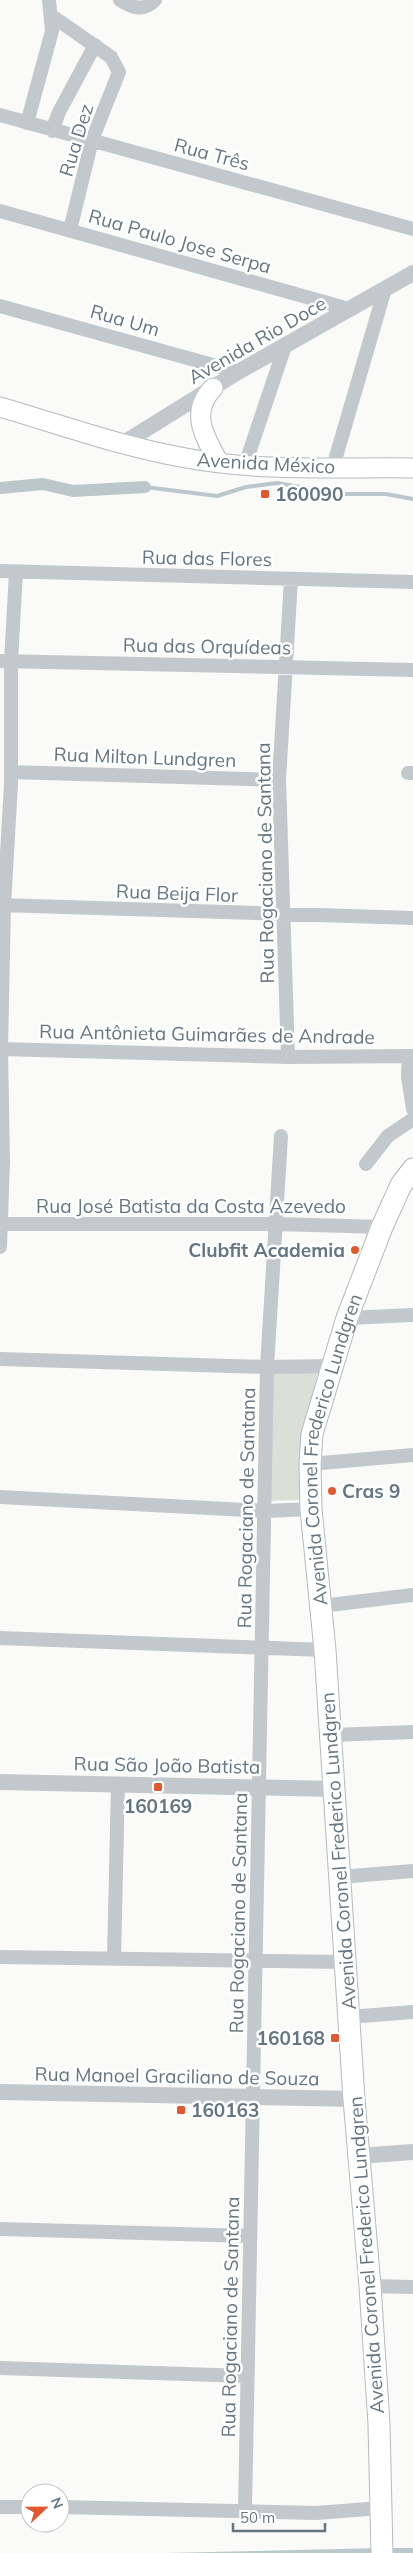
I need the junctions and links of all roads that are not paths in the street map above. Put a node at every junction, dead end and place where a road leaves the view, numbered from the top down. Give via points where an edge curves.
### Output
1 (48, 0) edge
2 (120, 0) edge
3 (155, 0) edge
4 (52, 16) junction
5 (95, 46) junction
6 (0, 116) edge
7 (26, 123) junction
8 (52, 131) junction
9 (92, 140) junction
10 (0, 211) edge
11 (413, 229) edge
12 (70, 230) junction
13 (413, 273) edge
14 (386, 289) junction
15 (0, 306) edge
16 (349, 309) junction
17 (285, 346) junction
18 (238, 372) junction
19 (213, 388) junction
20 (0, 407) edge
21 (122, 444) junction
22 (219, 463) junction
23 (244, 465) junction
24 (333, 467) junction
25 (413, 468) edge
26 (0, 571) edge
27 (16, 572) junction
28 (291, 579) junction
29 (413, 582) edge
30 (6, 661) edge
31 (285, 666) junction
32 (413, 670) edge
33 (7, 780) edge
34 (278, 780) junction
35 (2, 905) edge
36 (283, 916) junction
37 (413, 918) edge
38 (1, 1049) edge
39 (411, 1056) edge
40 (288, 1057) junction
41 (413, 1109) edge
42 (413, 1119) edge
43 (281, 1136) dead end
44 (366, 1164) dead end
45 (413, 1169) edge
46 (1, 1224) edge
47 (276, 1224) junction
48 (382, 1227) junction
49 (0, 1247) edge
50 (413, 1315) edge
51 (347, 1318) junction
52 (0, 1359) edge
53 (333, 1366) junction
54 (267, 1367) junction
55 (413, 1455) edge
56 (310, 1464) junction
57 (0, 1497) edge
58 (311, 1509) junction
59 (266, 1510) junction
60 (413, 1595) edge
61 (322, 1606) junction
62 (0, 1638) edge
63 (262, 1648) junction
64 (325, 1650) junction
65 (413, 1732) edge
66 (330, 1735) junction
67 (0, 1782) edge
68 (118, 1784) junction
69 (260, 1786) junction
70 (332, 1790) junction
71 (413, 1871) edge
72 (340, 1877) junction
73 (0, 1957) edge
74 (114, 1959) junction
75 (256, 1962) junction
76 (345, 1962) junction
77 (413, 2012) edge
78 (348, 2017) junction
79 (0, 2092) edge
80 (253, 2099) junction
81 (354, 2100) junction
82 (413, 2152) edge
83 (360, 2156) junction
84 (0, 2229) edge
85 (250, 2236) junction
86 (370, 2286) junction
87 (413, 2287) edge
88 (0, 2368) edge
89 (247, 2376) junction
90 (0, 2507) edge
91 (20, 2507) edge
92 (70, 2507) edge
93 (381, 2508) junction
94 (245, 2510) junction
95 (382, 2549) edge

1 - 4 street
2 - 3 street via 136,8 144,8
4 - 5 street
4 - 7 street via 50,40
5 - 8 street
5 - 9 street, Rua Dez via 115,62 119,72
6 - 7 street, Rua Três
7 - 8 street, Rua Três
8 - 9 street, Rua Três
9 - 11 street, Rua Três
9 - 12 street, Rua Dez
10 - 12 street, Rua Paulo Jose Serpa
12 - 16 street, Rua Paulo Jose Serpa
13 - 14 street, Avenida Rio Doce
14 - 16 street, Avenida Rio Doce
14 - 24 street
15 - 18 street, Rua Um
16 - 17 street, Avenida Rio Doce
17 - 18 street, Avenida Rio Doce
17 - 23 street
18 - 19 street, Avenida Rio Doce
19 - 21 street, Avenida Rio Doce
19 - 22 main road via 203,398 201,420 206,440
20 - 21 main road, Avenida México
21 - 22 main road, Avenida México
22 - 23 main road, Avenida México
23 - 24 main road, Avenida México
24 - 25 main road, Avenida México
26 - 27 street, Rua das Flores
27 - 28 street, Rua das Flores
27 - 30 street
28 - 29 street, Rua das Flores
28 - 31 street, Rua Rogaciano de Santana
30 - 31 street, Rua das Orquídeas
30 - 33 street
31 - 32 street, Rua das Orquídeas
31 - 34 street, Rua Rogaciano de Santana
33 - 34 street, Rua Milton Lundgren
33 - 35 street
34 - 36 street, Rua Rogaciano de Santana
35 - 36 street, Rua Beija Flor
35 - 38 street
36 - 37 street, Rua Beija Flor
36 - 40 street, Rua Rogaciano de Santana
38 - 40 street, Rua Antônieta Guimarães de Andrade
38 - 46 street
39 - 40 street, Rua Antônieta Guimarães de Andrade
39 - 41 street via 408,1077
42 - 44 street via 388,1136
43 - 47 street, Rua Rogaciano de Santana
45 - 48 main road, Avenida Coronel Frederico Lundgren via 401,1185
46 - 47 street, Rua José Batista da Costa Azevedo
46 - 49 street
47 - 48 street, Rua José Batista da Costa Azevedo
47 - 54 street, Rua Rogaciano de Santana
48 - 51 main road, Avenida Coronel Frederico Lundgren
50 - 51 street
51 - 53 main road, Avenida Coronel Frederico Lundgren
52 - 54 street
53 - 54 street
53 - 56 main road, Avenida Coronel Frederico Lundgren via 312,1434
54 - 59 street, Rua Rogaciano de Santana
55 - 56 street
56 - 58 main road, Avenida Coronel Frederico Lundgren
57 - 59 street
58 - 59 street
58 - 61 main road, Avenida Coronel Frederico Lundgren
59 - 63 street, Rua Rogaciano de Santana
60 - 61 street
61 - 64 main road, Avenida Coronel Frederico Lundgren
62 - 63 street
63 - 64 street
63 - 69 street, Rua Rogaciano de Santana
64 - 66 main road, Avenida Coronel Frederico Lundgren
65 - 66 street
66 - 70 main road, Avenida Coronel Frederico Lundgren
67 - 68 street, Rua São João Batista
68 - 69 street, Rua São João Batista
68 - 74 street
69 - 70 street, Rua São João Batista
69 - 75 street, Rua Rogaciano de Santana
70 - 72 main road, Avenida Coronel Frederico Lundgren
71 - 72 street
72 - 76 main road, Avenida Coronel Frederico Lundgren
73 - 74 street
74 - 75 street
75 - 76 street
75 - 80 street, Rua Rogaciano de Santana
76 - 78 main road, Avenida Coronel Frederico Lundgren
77 - 78 street
78 - 81 main road, Avenida Coronel Frederico Lundgren
79 - 80 street, Rua Manoel Graciliano de Souza
80 - 81 street, Rua Manoel Graciliano de Souza
80 - 85 street, Rua Rogaciano de Santana
81 - 83 main road, Avenida Coronel Frederico Lundgren
82 - 83 street
83 - 86 main road, Avenida Coronel Frederico Lundgren
84 - 85 street
85 - 89 street, Rua Rogaciano de Santana
86 - 87 street
86 - 93 main road, Avenida Coronel Frederico Lundgren
88 - 89 street
89 - 94 street, Rua Rogaciano de Santana
90 - 91 street
92 - 94 street
93 - 94 street via 316,2513
93 - 95 main road, Avenida Coronel Frederico Lundgren

